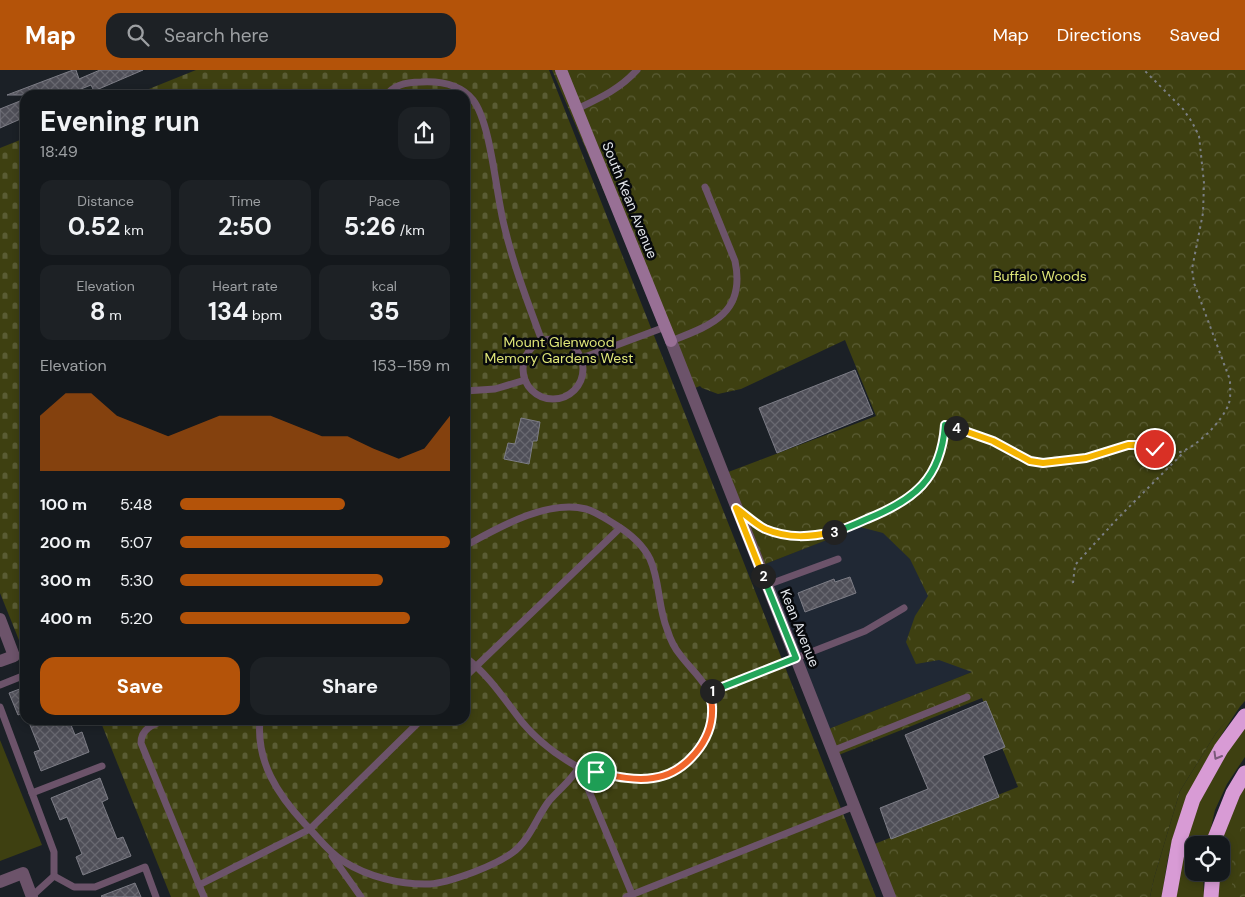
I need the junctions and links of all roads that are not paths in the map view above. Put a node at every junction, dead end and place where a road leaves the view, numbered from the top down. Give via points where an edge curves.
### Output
1 (561, 70) edge
2 (637, 70) edge
3 (391, 90) edge
4 (459, 90) edge
5 (470, 97) edge
6 (577, 109) junction
7 (705, 187) dead end
8 (665, 327) junction
9 (542, 341) junction
10 (671, 341) junction
11 (582, 358) junction
12 (525, 380) junction
13 (470, 391) edge
14 (620, 528) junction
15 (470, 543) edge
16 (838, 559) dead end
17 (767, 585) junction
18 (904, 608) dead end
19 (0, 619) edge
20 (796, 658) junction
21 (0, 661) edge
22 (470, 661) edge
23 (476, 666) junction
24 (470, 672) edge
25 (20, 677) edge
26 (0, 685) edge
27 (708, 692) junction
28 (967, 697) dead end
29 (0, 707) edge
30 (1245, 716) edge
31 (155, 725) edge
32 (259, 725) edge
33 (416, 725) edge
34 (832, 751) junction
35 (102, 766) dead end
36 (579, 767) junction
37 (1245, 773) edge
38 (32, 793) junction
39 (854, 806) junction
40 (310, 829) junction
41 (1216, 836) edge
42 (327, 848) junction
43 (54, 876) junction
44 (1212, 881) edge
45 (0, 882) edge
46 (199, 885) junction
47 (32, 896) edge
48 (629, 896) edge
49 (156, 897) edge
50 (204, 897) edge
51 (361, 897) edge
52 (890, 897) edge
53 (1169, 897) edge
54 (1211, 897) edge

1 - 6 street, South Kean Avenue
2 - 6 lane via 621,86
3 - 4 lane via 414,82 441,82
5 - 9 lane via 478,107 504,227
6 - 8 street, South Kean Avenue
7 - 10 lane via 734,261 737,274 735,295 720,318
8 - 10 street, South Kean Avenue
8 - 11 lane
9 - 11 lane via 566,341
9 - 12 lane via 527,354
10 - 17 street, Kean Avenue
11 - 12 lane via 583,376 579,385 563,398 544,398 536,394
12 - 13 lane via 496,389
14 - 15 lane via 597,513 565,507 549,509 504,525
14 - 23 lane
14 - 27 lane via 644,548 650,558 671,639
16 - 17 lane
17 - 20 street, Kean Avenue
18 - 20 lane via 865,631
19 - 21 street via 14,656
20 - 27 lane
20 - 34 street, Kean Avenue
22 - 23 lane
23 - 24 lane
23 - 36 lane via 536,736
25 - 26 lane
27 - 36 lane via 712,706 709,728 700,747 677,770 653,778 637,779
28 - 34 lane
29 - 38 lane
30 -> 53 highway via 1220,749 1193,799 1179,842
31 - 46 lane via 143,733 141,743
32 - 40 lane via 260,749 266,767 284,799
33 - 40 lane
34 - 39 street, Kean Avenue
35 - 38 lane
36 - 42 lane via 548,803 517,849 499,861 456,878 432,884 385,879 342,861
36 - 48 lane
37 - 41 highway via 1232,793
38 - 43 lane via 54,852
39 - 48 lane
39 - 52 street, Kean Avenue
40 - 42 lane
40 - 46 lane
42 - 51 lane
43 - 47 lane
43 - 49 lane via 74,887 95,887 145,867
44 - 54 highway
45 - 47 street via 23,873
46 - 50 lane

